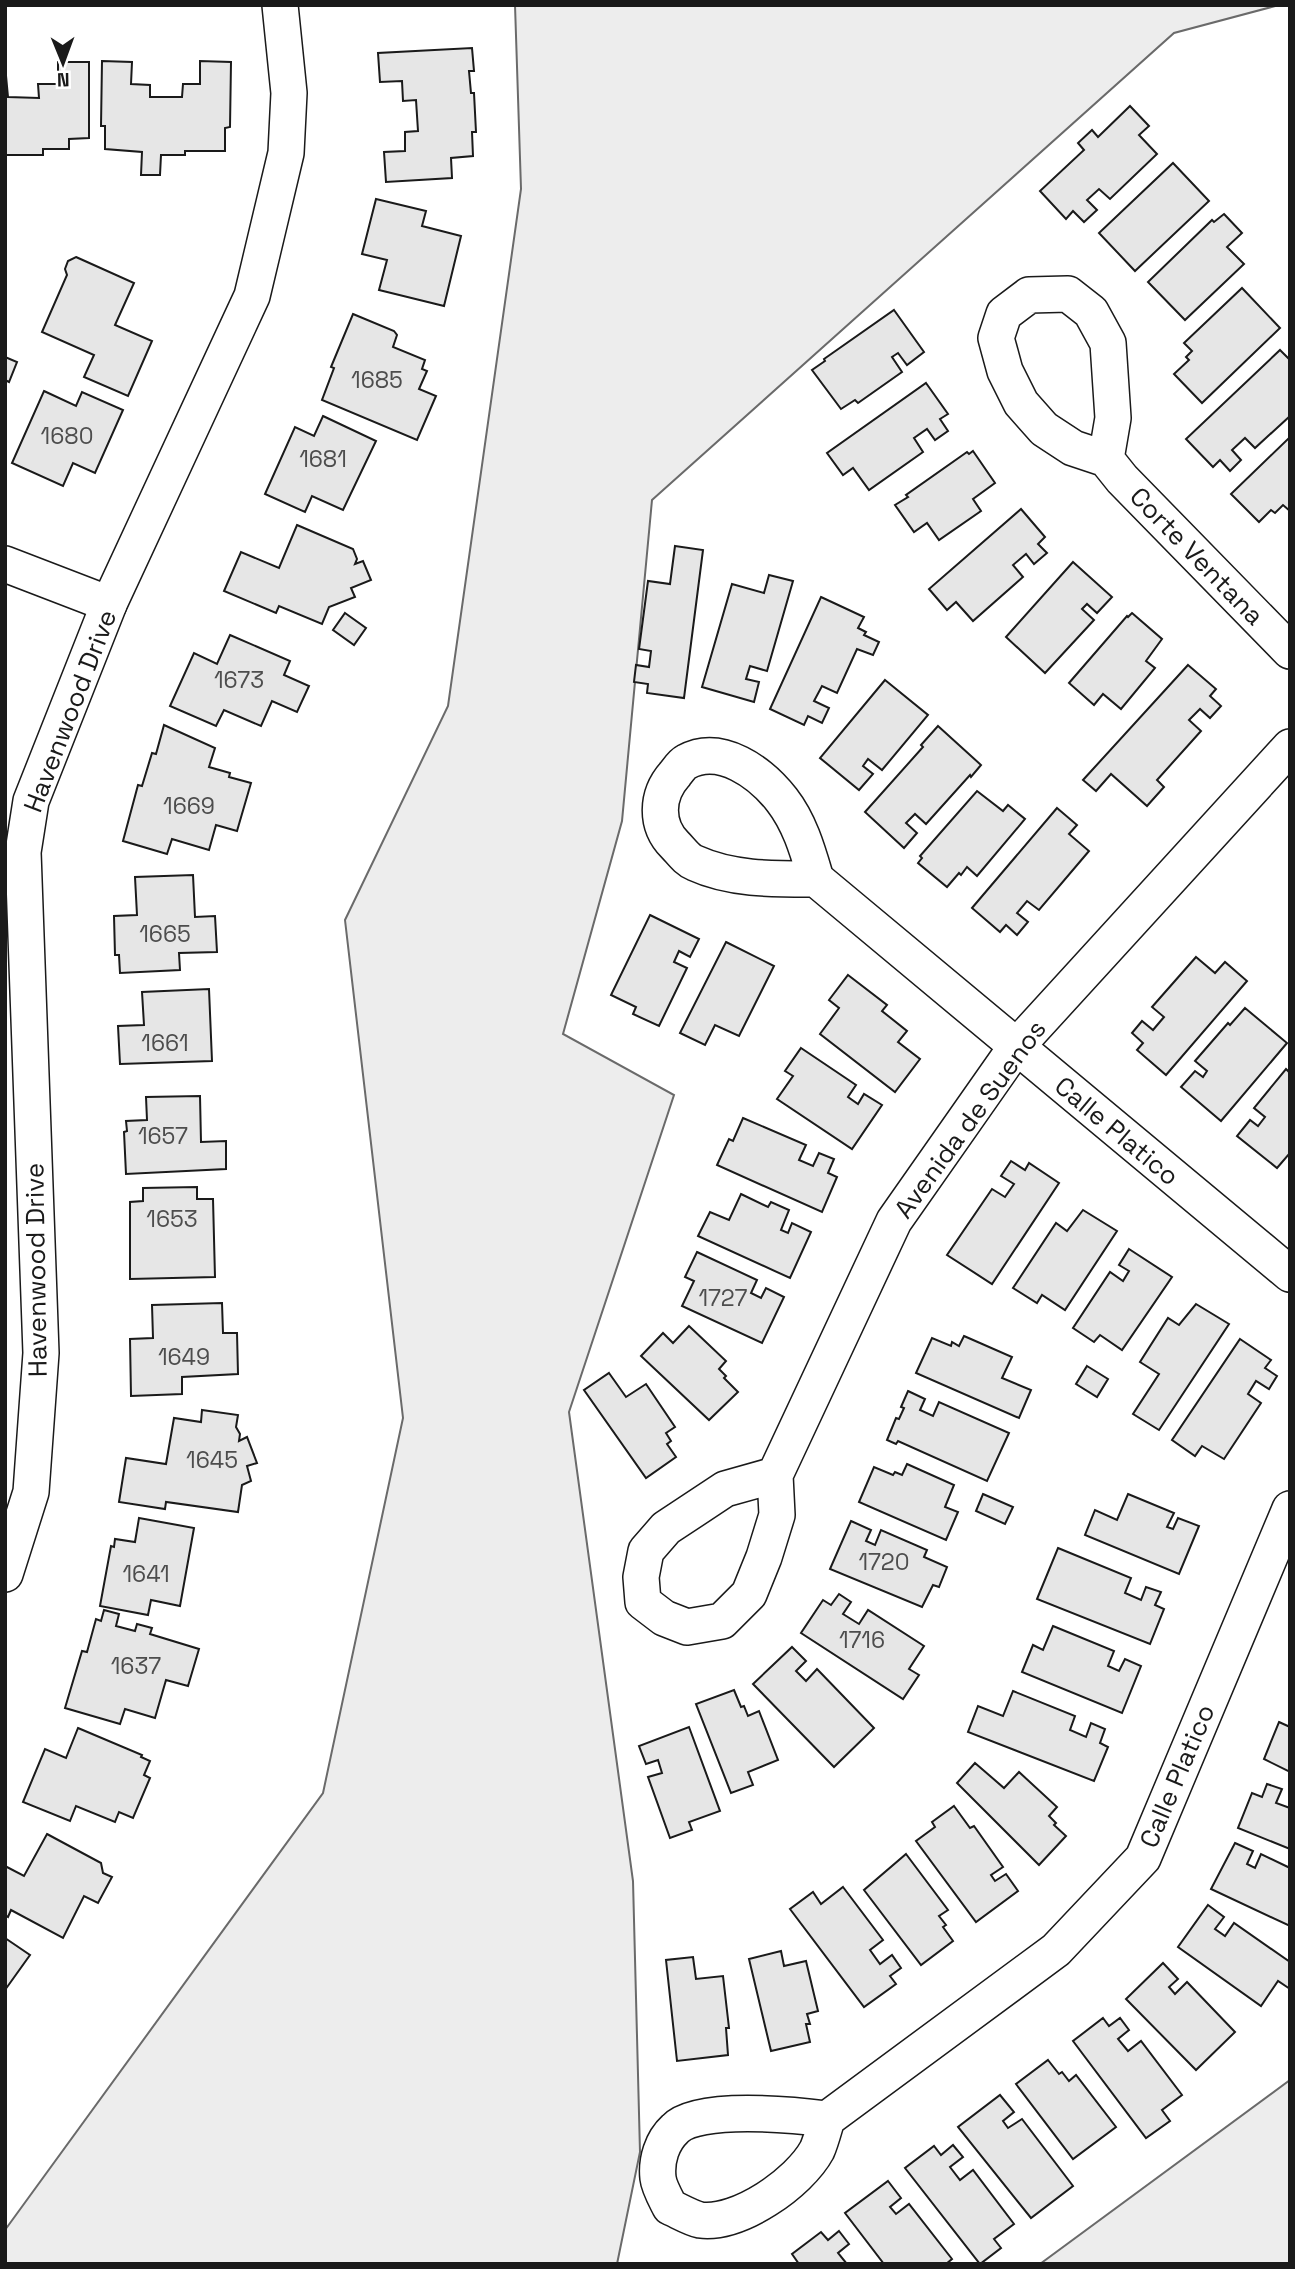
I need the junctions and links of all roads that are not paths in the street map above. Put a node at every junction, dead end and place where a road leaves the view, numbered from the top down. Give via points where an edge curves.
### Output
1 (280, 5) edge
2 (1106, 459) junction
3 (5, 564) edge
4 (109, 604) junction
5 (1290, 651) edge
6 (1290, 747) edge
7 (816, 879) junction
8 (1016, 1047) junction
9 (1290, 1274) edge
10 (775, 1475) junction
11 (1290, 1509) edge
12 (5, 1574) edge
13 (827, 2119) junction

1 - 4 street, Havenwood Drive via 289,93 286,153 252,296
2 - 2 street via 1113,418 1108,343 1091,312 1068,294 1029,295 1004,314 996,338 1005,371 1021,403 1044,429 1073,448
2 - 5 street, Corte Ventana
3 - 4 street
4 - 12 street, Havenwood Drive via 31,801 23,852 41,1353 31,1492
6 - 8 street, Avenida de Suenos
7 - 7 street via 803,838 783,801 740,763 710,756 685,762 666,784 659,809 666,836 692,862 729,874
7 - 8 street, Calle Platico
8 - 9 street, Calle Platico
8 - 10 street, Avenida de Suenos via 894,1220
10 - 10 street, Avenida de Suenos via 725,1489 666,1528 646,1551 643,1602 664,1618 687,1627 722,1620 749,1594 764,1557 777,1515
11 - 13 street, Calle Platico via 1143,1858 1056,1950
13 - 13 street via 778,2113 708,2115 676,2127 660,2151 658,2179 670,2207 700,2220 728,2217 764,2201 796,2177 817,2150

